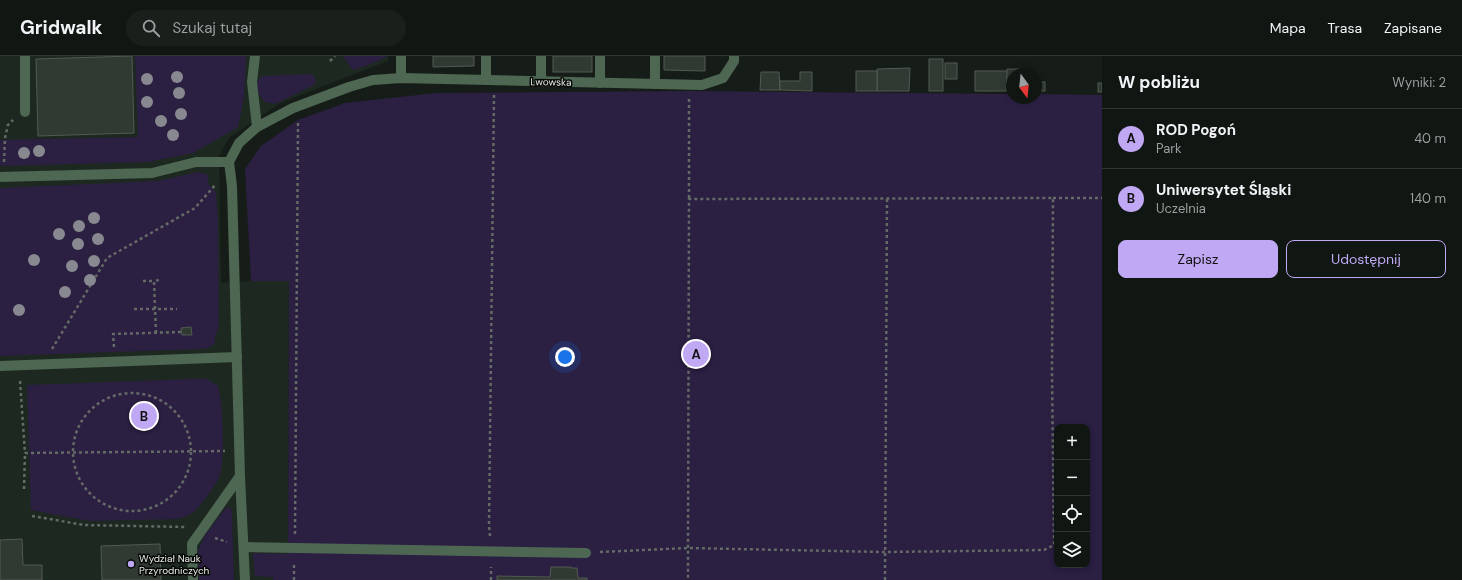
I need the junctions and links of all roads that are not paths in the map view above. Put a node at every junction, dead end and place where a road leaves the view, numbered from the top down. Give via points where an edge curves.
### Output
1 (25, 56) edge
2 (254, 56) edge
3 (401, 56) edge
4 (486, 56) edge
5 (541, 56) edge
6 (600, 56) edge
7 (655, 56) edge
8 (734, 56) edge
9 (401, 78) junction
10 (486, 80) junction
11 (541, 82) junction
12 (600, 83) junction
13 (655, 84) junction
14 (25, 112) dead end
15 (257, 127) junction
16 (229, 162) junction
17 (0, 177) edge
18 (237, 357) junction
19 (0, 366) edge
20 (240, 476) junction
21 (244, 547) junction
22 (586, 553) road end
23 (194, 580) edge
24 (245, 580) edge

1 - 14 street
2 - 15 street via 252,82
3 - 9 street
4 - 10 street
5 - 11 street
6 - 12 street
7 - 13 street
8 - 13 street, Lwowska via 734,61 723,78 702,84
9 - 10 street, Lwowska
9 - 15 street, Lwowska via 373,80 349,87 293,108
10 - 11 street, Lwowska
11 - 12 street, Lwowska
12 - 13 street, Lwowska
15 - 16 street, Lwowska via 239,143
16 - 17 street via 196,162 152,173
16 - 18 street via 232,186
18 - 19 street
18 - 20 street
20 - 21 street
20 - 23 street via 192,544
21 - 22 street
21 - 24 street

